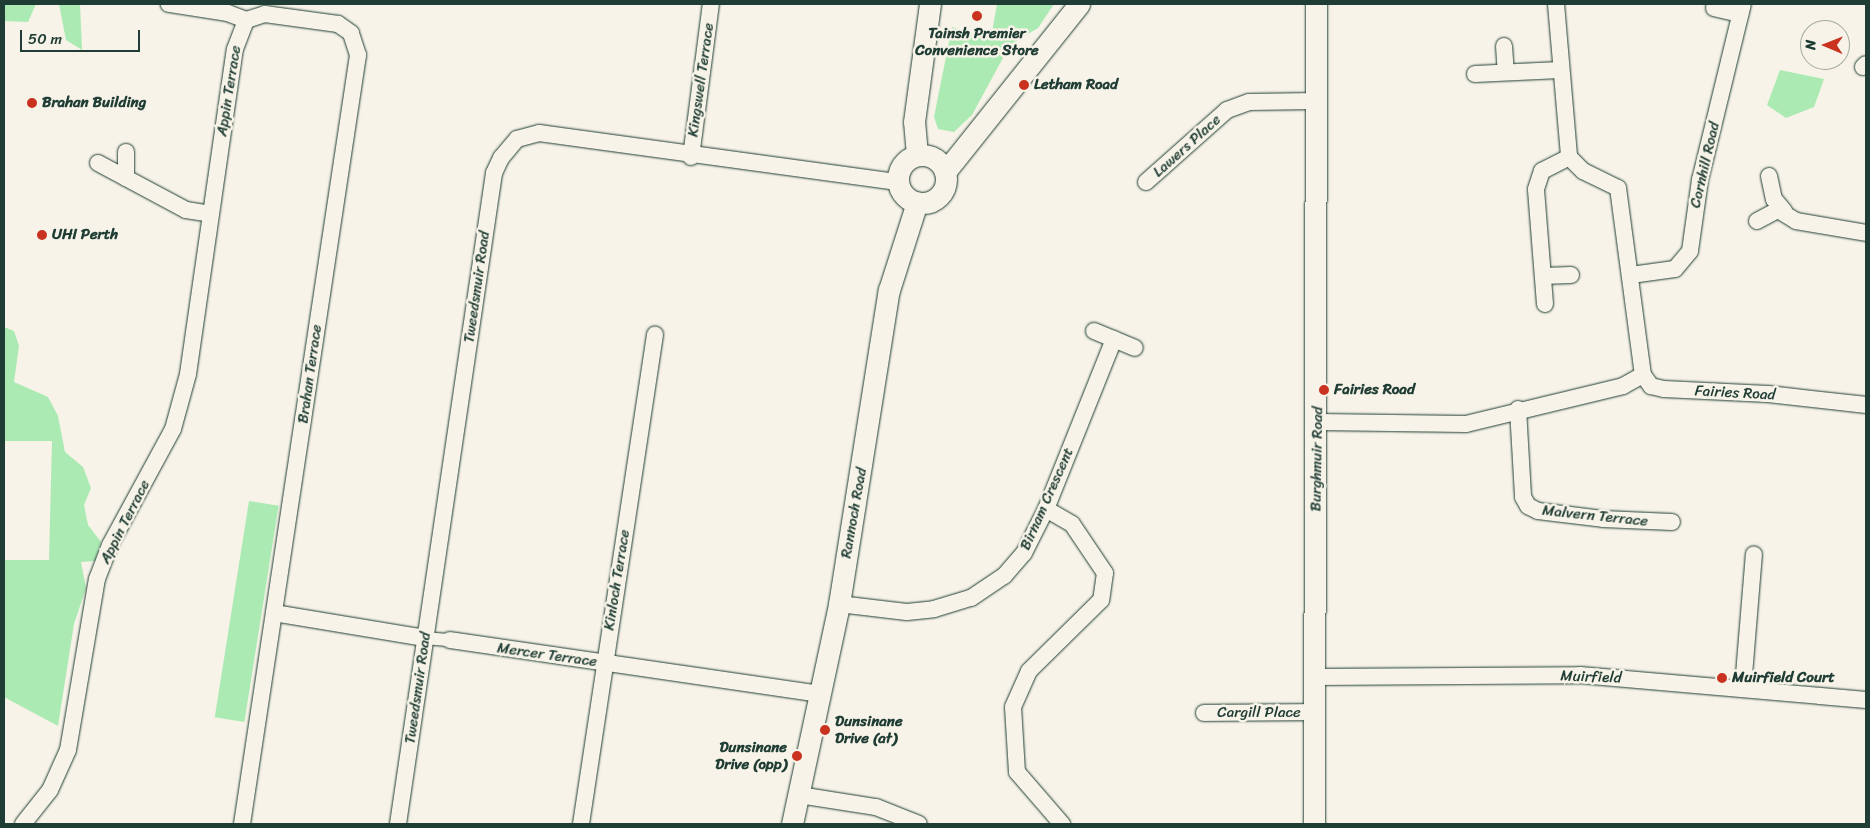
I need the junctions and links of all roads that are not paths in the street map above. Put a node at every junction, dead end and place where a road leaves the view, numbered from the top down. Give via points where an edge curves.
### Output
1 (169, 4) edge
2 (711, 4) edge
3 (930, 4) edge
4 (1079, 4) edge
5 (1316, 4) edge
6 (1556, 4) edge
7 (1714, 8) dead end
8 (1742, 9) edge
9 (246, 20) junction
10 (1504, 46) dead end
11 (1560, 70) junction
12 (1506, 72) junction
13 (1475, 74) dead end
14 (1316, 101) junction
15 (126, 152) dead end
16 (918, 155) junction
17 (691, 157) junction
18 (1569, 157) junction
19 (98, 163) dead end
20 (945, 172) junction
21 (1769, 176) dead end
22 (126, 178) junction
23 (898, 182) junction
24 (1146, 182) dead end
25 (917, 202) junction
26 (1784, 211) junction
27 (211, 214) junction
28 (1757, 221) dead end
29 (1866, 233) edge
30 (1631, 274) junction
31 (1571, 275) dead end
32 (1543, 276) junction
33 (1545, 304) dead end
34 (1094, 331) dead end
35 (655, 335) dead end
36 (1114, 339) junction
37 (1135, 348) dead end
38 (1643, 375) junction
39 (1866, 405) edge
40 (1518, 409) junction
41 (1318, 422) junction
42 (1046, 509) junction
43 (1672, 522) dead end
44 (1754, 554) dead end
45 (839, 604) junction
46 (274, 613) junction
47 (425, 638) junction
48 (450, 640) joint
49 (604, 663) junction
50 (1315, 677) junction
51 (1743, 687) junction
52 (821, 694) junction
53 (1866, 700) edge
54 (1315, 712) junction
55 (1204, 713) dead end
56 (799, 795) junction
57 (23, 824) edge
58 (242, 824) edge
59 (398, 824) edge
60 (581, 824) edge
61 (792, 824) edge
62 (919, 824) edge
63 (1062, 824) edge
64 (1314, 824) edge

1 - 9 street via 228,13
2 - 17 street, Kingswell Terrace
3 - 16 street via 914,122
4 - 20 street
5 - 14 street, Burghmuir Road
6 - 11 street
7 - 8 street, Cornhill Road
8 - 30 street, Cornhill Road via 1700,180 1690,251 1675,269
9 - 27 street, Appin Terrace via 235,49
9 - 46 street, Brahan Terrace via 265,14 338,24 351,34 358,54
10 - 12 street
11 - 12 street
11 - 18 street
12 - 13 street
14 - 24 street, Lawers Place via 1249,102 1227,110
14 - 41 street, Burghmuir Road
15 - 22 street
16 - 20 street via 932,156
16 - 23 street via 902,165
17 - 23 street, Tweedsmuir Road
17 - 47 street, Tweedsmuir Road via 539,133 517,140 501,158 494,173
18 - 30 street via 1583,171 1618,188
18 - 32 street via 1542,171 1537,183
19 - 22 street
20 - 25 street via 946,182 936,198
21 - 26 street via 1774,198
22 - 27 street via 186,210
23 - 25 street via 904,195
25 - 45 street, Rannoch Road via 889,290
26 - 28 street via 1773,210
26 - 29 street via 1796,222
27 - 57 street, Appin Terrace via 180,409 103,562 70,743 50,790
30 - 38 street
31 - 32 street
32 - 33 street
34 - 36 street
35 - 49 street, Kinloch Terrace
36 - 37 street
36 - 42 street, Birnam Crescent
38 - 39 street, Fairies Road via 1651,386 1664,389 1768,394
38 - 40 street via 1624,386
40 - 41 street via 1466,424
40 - 43 street, Malvern Terrace via 1523,497 1528,506 1538,512
41 - 50 street, Burghmuir Road
42 - 45 street, Birnam Crescent via 1013,567 971,598 906,612
42 - 63 street via 1072,524 1105,573 1101,600 1030,671 1013,708 1017,772
44 - 51 street
45 - 52 street, Rannoch Road
46 - 47 street, Mercer Terrace
46 - 58 street, Brahan Terrace
47 - 48 street, Mercer Terrace
47 - 59 street, Tweedsmuir Road
48 - 49 street, Mercer Terrace
49 - 52 street, Mercer Terrace
49 - 60 street, Kinloch Terrace
50 - 51 street, Muirfield via 1580,676
50 - 54 street, Burghmuir Road
51 - 53 street, Muirfield
52 - 56 street, Rannoch Road
54 - 55 street, Cargill Place
54 - 64 street, Burghmuir Road
56 - 61 street, Rannoch Road
56 - 62 street via 876,807

